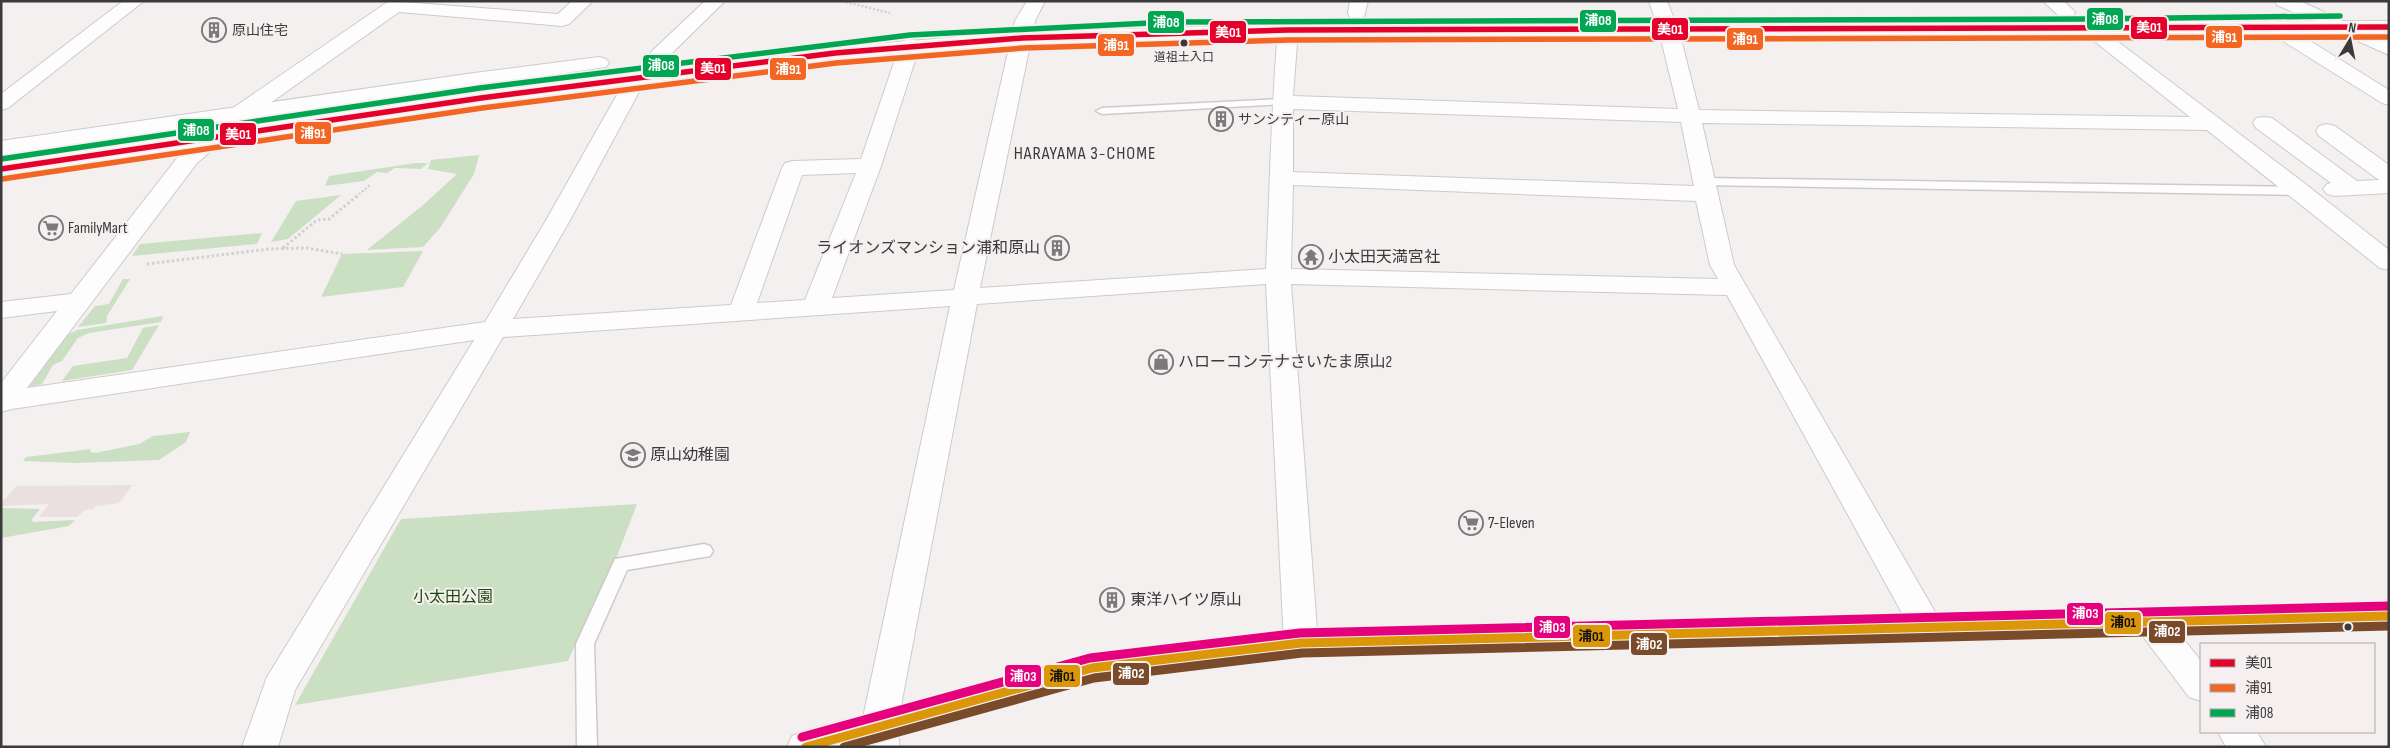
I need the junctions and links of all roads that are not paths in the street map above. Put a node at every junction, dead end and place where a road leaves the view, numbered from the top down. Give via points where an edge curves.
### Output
1 (135, 1) edge
2 (584, 1) edge
3 (716, 1) edge
4 (2284, 1) edge
5 (399, 4) edge
6 (2059, 6) edge
7 (1358, 7) edge
8 (2306, 11) junction
9 (2389, 11) edge
10 (1663, 15) edge
11 (1028, 20) edge
12 (2340, 26) junction
13 (2274, 27) junction
14 (2389, 27) edge
15 (2089, 29) junction
16 (1288, 30) junction
17 (910, 45) junction
18 (2389, 49) edge
19 (659, 55) junction
20 (637, 76) junction
21 (2389, 99) edge
22 (1282, 102) junction
23 (1, 104) edge
24 (1102, 111) dead end
25 (241, 114) junction
26 (1690, 116) junction
27 (2264, 123) dead end
28 (2214, 124) junction
29 (2327, 131) dead end
30 (213, 137) junction
31 (1, 148) edge
32 (870, 166) junction
33 (1, 169) edge
34 (2389, 176) edge
35 (1282, 178) junction
36 (2389, 186) edge
37 (1706, 188) junction
38 (2352, 188) junction
39 (2300, 191) junction
40 (2389, 263) edge
41 (1278, 276) junction
42 (1736, 287) junction
43 (965, 298) junction
44 (79, 301) junction
45 (815, 308) junction
46 (1, 310) edge
47 (740, 313) junction
48 (494, 329) junction
49 (2, 402) edge
50 (704, 551) dead end
51 (2389, 616) edge
52 (2150, 621) junction
53 (1926, 626) junction
54 (1301, 642) junction
55 (2200, 686) edge
56 (2237, 733) edge
57 (880, 737) edge
58 (260, 747) edge
59 (588, 747) edge
60 (805, 747) edge
61 (2248, 747) edge

1 - 23 main road
2 - 5 main road via 562,20
3 - 19 main road
4 - 8 main road
5 - 25 main road
6 - 8 main road
6 - 10 main road
7 - 10 main road
7 - 11 main road
8 - 9 main road
8 - 12 main road
10 - 15 main road
10 - 16 main road
10 - 26 main road
11 - 16 main road via 1170,32
11 - 17 main road
11 - 19 main road via 808,37
11 - 43 main road
12 - 13 main road
12 - 14 main road
12 - 18 main road
13 - 15 main road
13 - 21 main road
15 - 28 main road
16 - 22 main road
17 - 20 main road
17 - 32 main road
19 - 25 main road
20 - 30 main road
20 - 48 main road
22 - 24 lane
22 - 26 main road
22 - 35 main road
25 - 30 main road
25 - 31 main road
26 - 28 main road
26 - 37 main road
27 - 38 main road
28 - 39 main road
29 - 34 main road
30 - 33 main road
30 - 44 main road via 188,158
32 - 45 main road
32 - 47 main road via 792,168
35 - 37 main road
35 - 41 main road
36 - 38 main road
37 - 39 lane
37 - 42 main road via 1722,265
38 - 39 main road
39 - 40 main road
41 - 42 main road
41 - 43 main road
41 - 54 main road
42 - 53 main road
43 - 45 main road
43 - 57 main road
44 - 46 main road
44 - 49 main road
45 - 47 main road
47 - 48 main road
48 - 49 main road
48 - 58 main road via 279,687
50 - 59 lane via 621,564 585,644
51 - 52 main road
52 - 53 main road
52 - 55 main road
53 - 54 main road
54 - 57 main road via 1092,668
56 - 61 main road
57 - 60 main road

